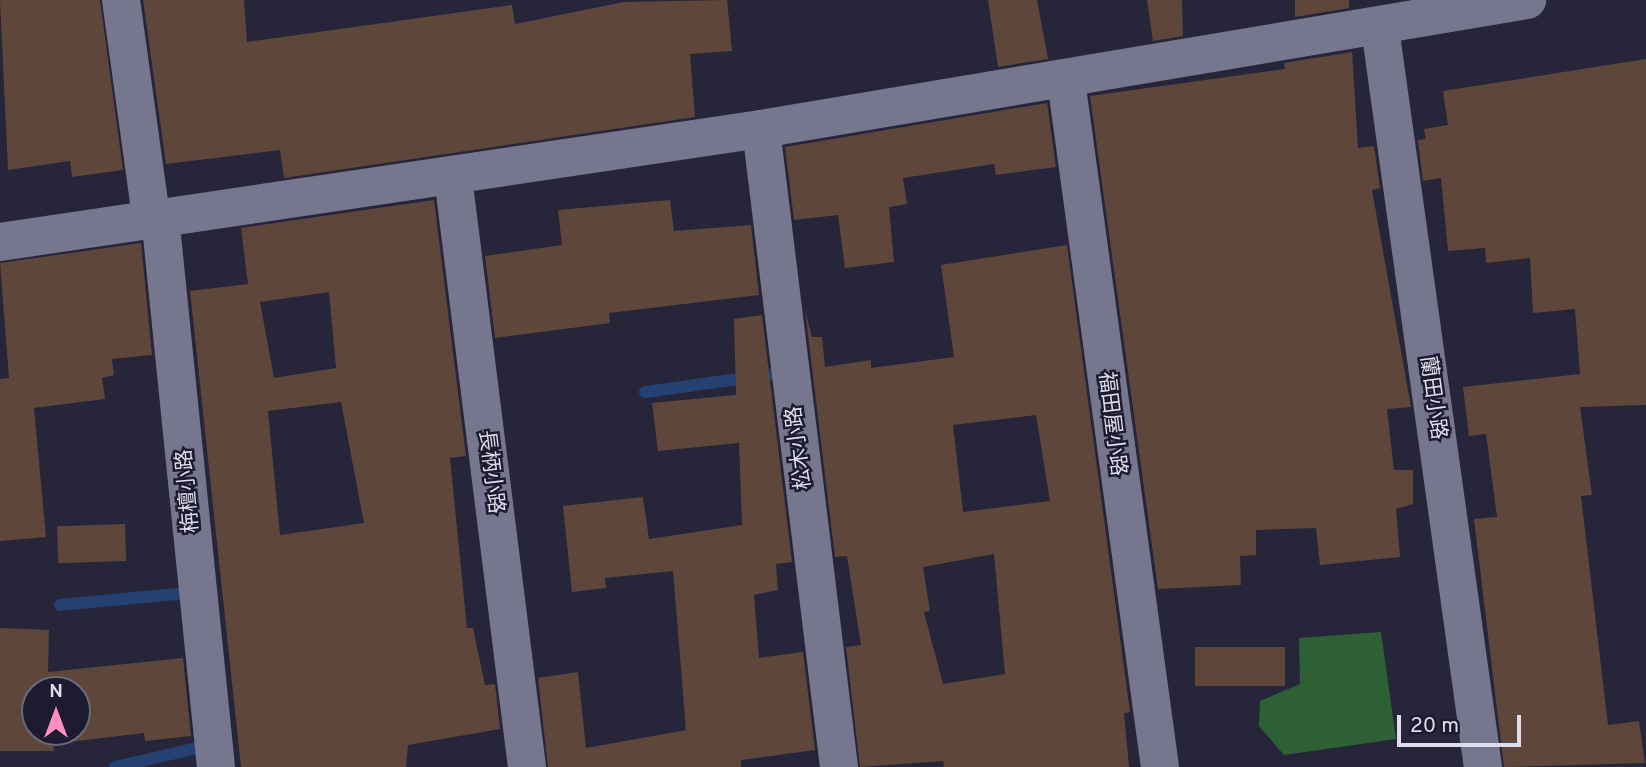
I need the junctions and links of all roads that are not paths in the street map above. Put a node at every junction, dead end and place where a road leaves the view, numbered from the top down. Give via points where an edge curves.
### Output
1 (121, 0) edge
2 (1527, 0) edge
3 (1380, 28) junction
4 (1066, 80) junction
5 (761, 129) junction
6 (453, 177) junction
7 (155, 216) junction
8 (0, 242) edge
9 (216, 767) edge
10 (527, 767) edge
11 (839, 767) edge
12 (1160, 767) edge
13 (1483, 767) edge

1 - 7 street, 栴檀小路
2 - 3 street
3 - 4 street
3 - 13 street, 蘭田小路
4 - 5 street
4 - 12 street, 福田屋小路
5 - 6 street
5 - 11 street, 松木小路
6 - 7 street
6 - 10 street, 長柄小路
7 - 8 street
7 - 9 street, 栴檀小路

